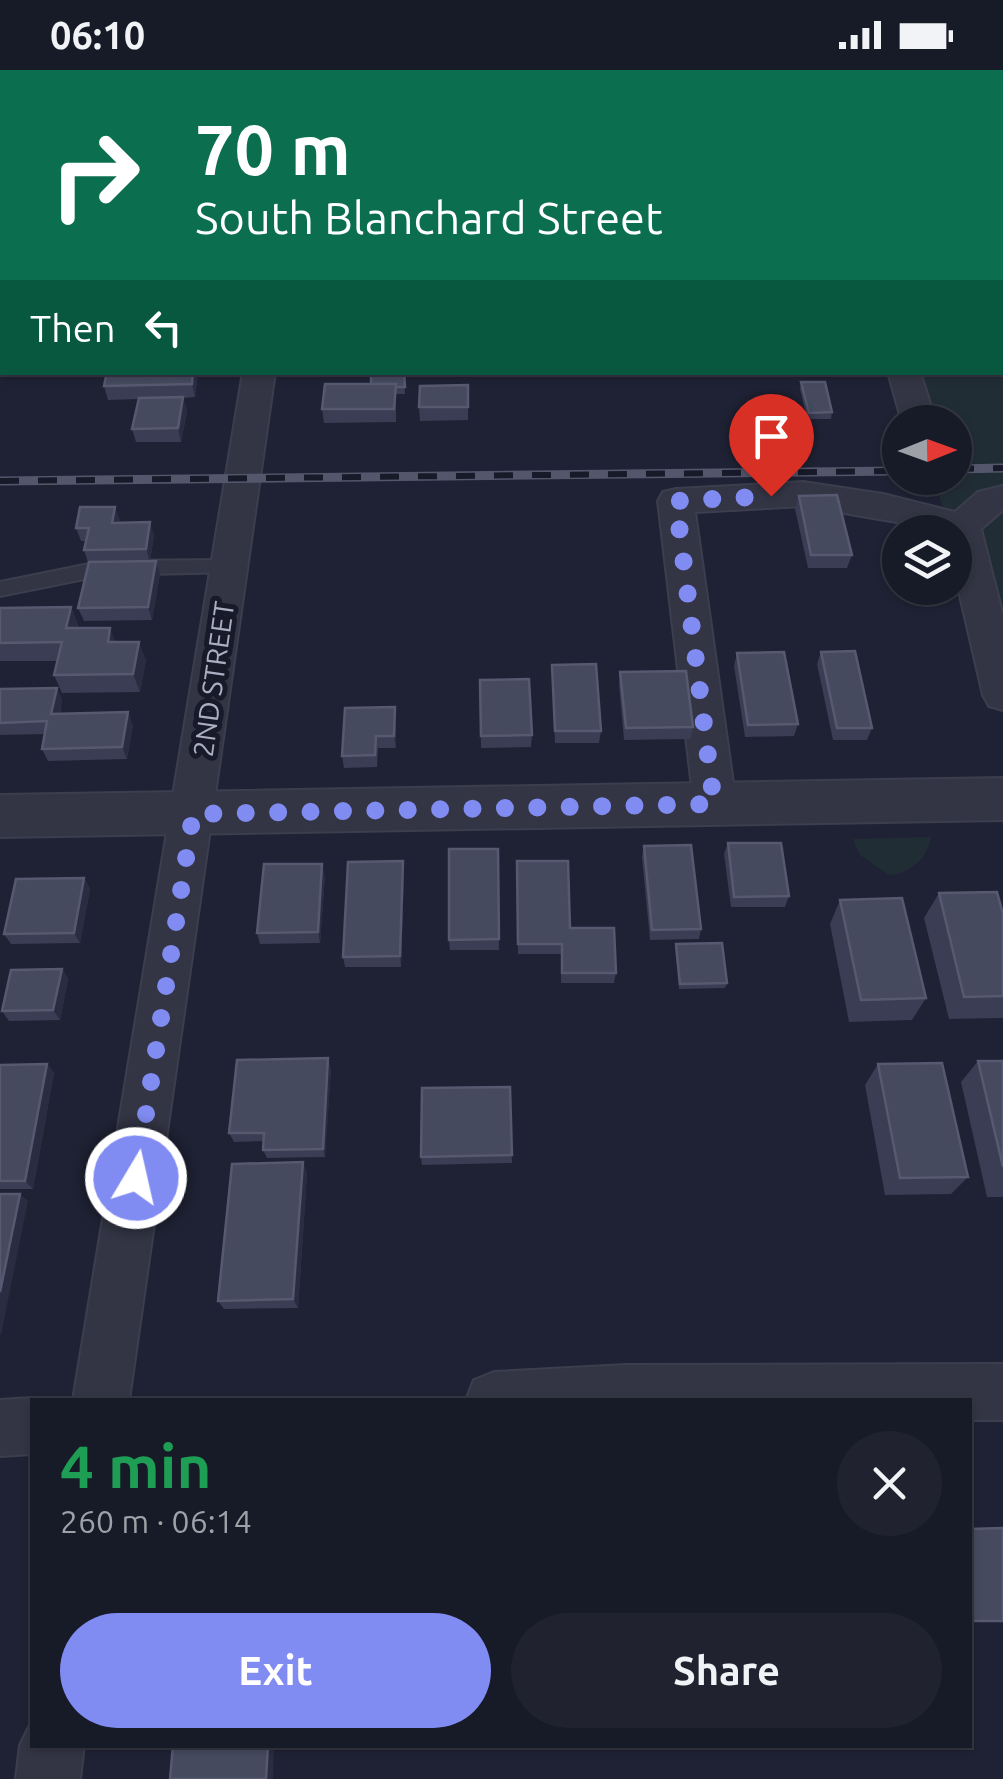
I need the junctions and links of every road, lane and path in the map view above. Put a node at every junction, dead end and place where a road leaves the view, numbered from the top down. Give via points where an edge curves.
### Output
1 (260, 375) edge
2 (905, 375) edge
3 (913, 405) edge
4 (1003, 498) edge
5 (919, 515) edge
6 (972, 517) edge
7 (972, 567) edge
8 (229, 568) junction
9 (0, 589) edge
10 (1003, 695) edge
11 (1003, 798) edge
12 (714, 804) junction
13 (193, 814) junction
14 (0, 816) edge
15 (1003, 1392) edge
16 (101, 1398) edge
17 (532, 1398) edge
18 (30, 1426) edge
19 (0, 1428) edge
20 (52, 1748) edge
21 (48, 1779) edge

1 - 8 street, 2ND STREET
2 - 3 street
4 - 6 street
5 - 12 street via 803,494 676,501
7 - 10 street
8 - 9 lane via 104,568
8 - 13 street, 2ND STREET
11 - 12 street
12 - 13 street
13 - 14 street
13 - 16 street, 2ND STREET
15 - 17 street
18 - 19 street
20 - 21 street

